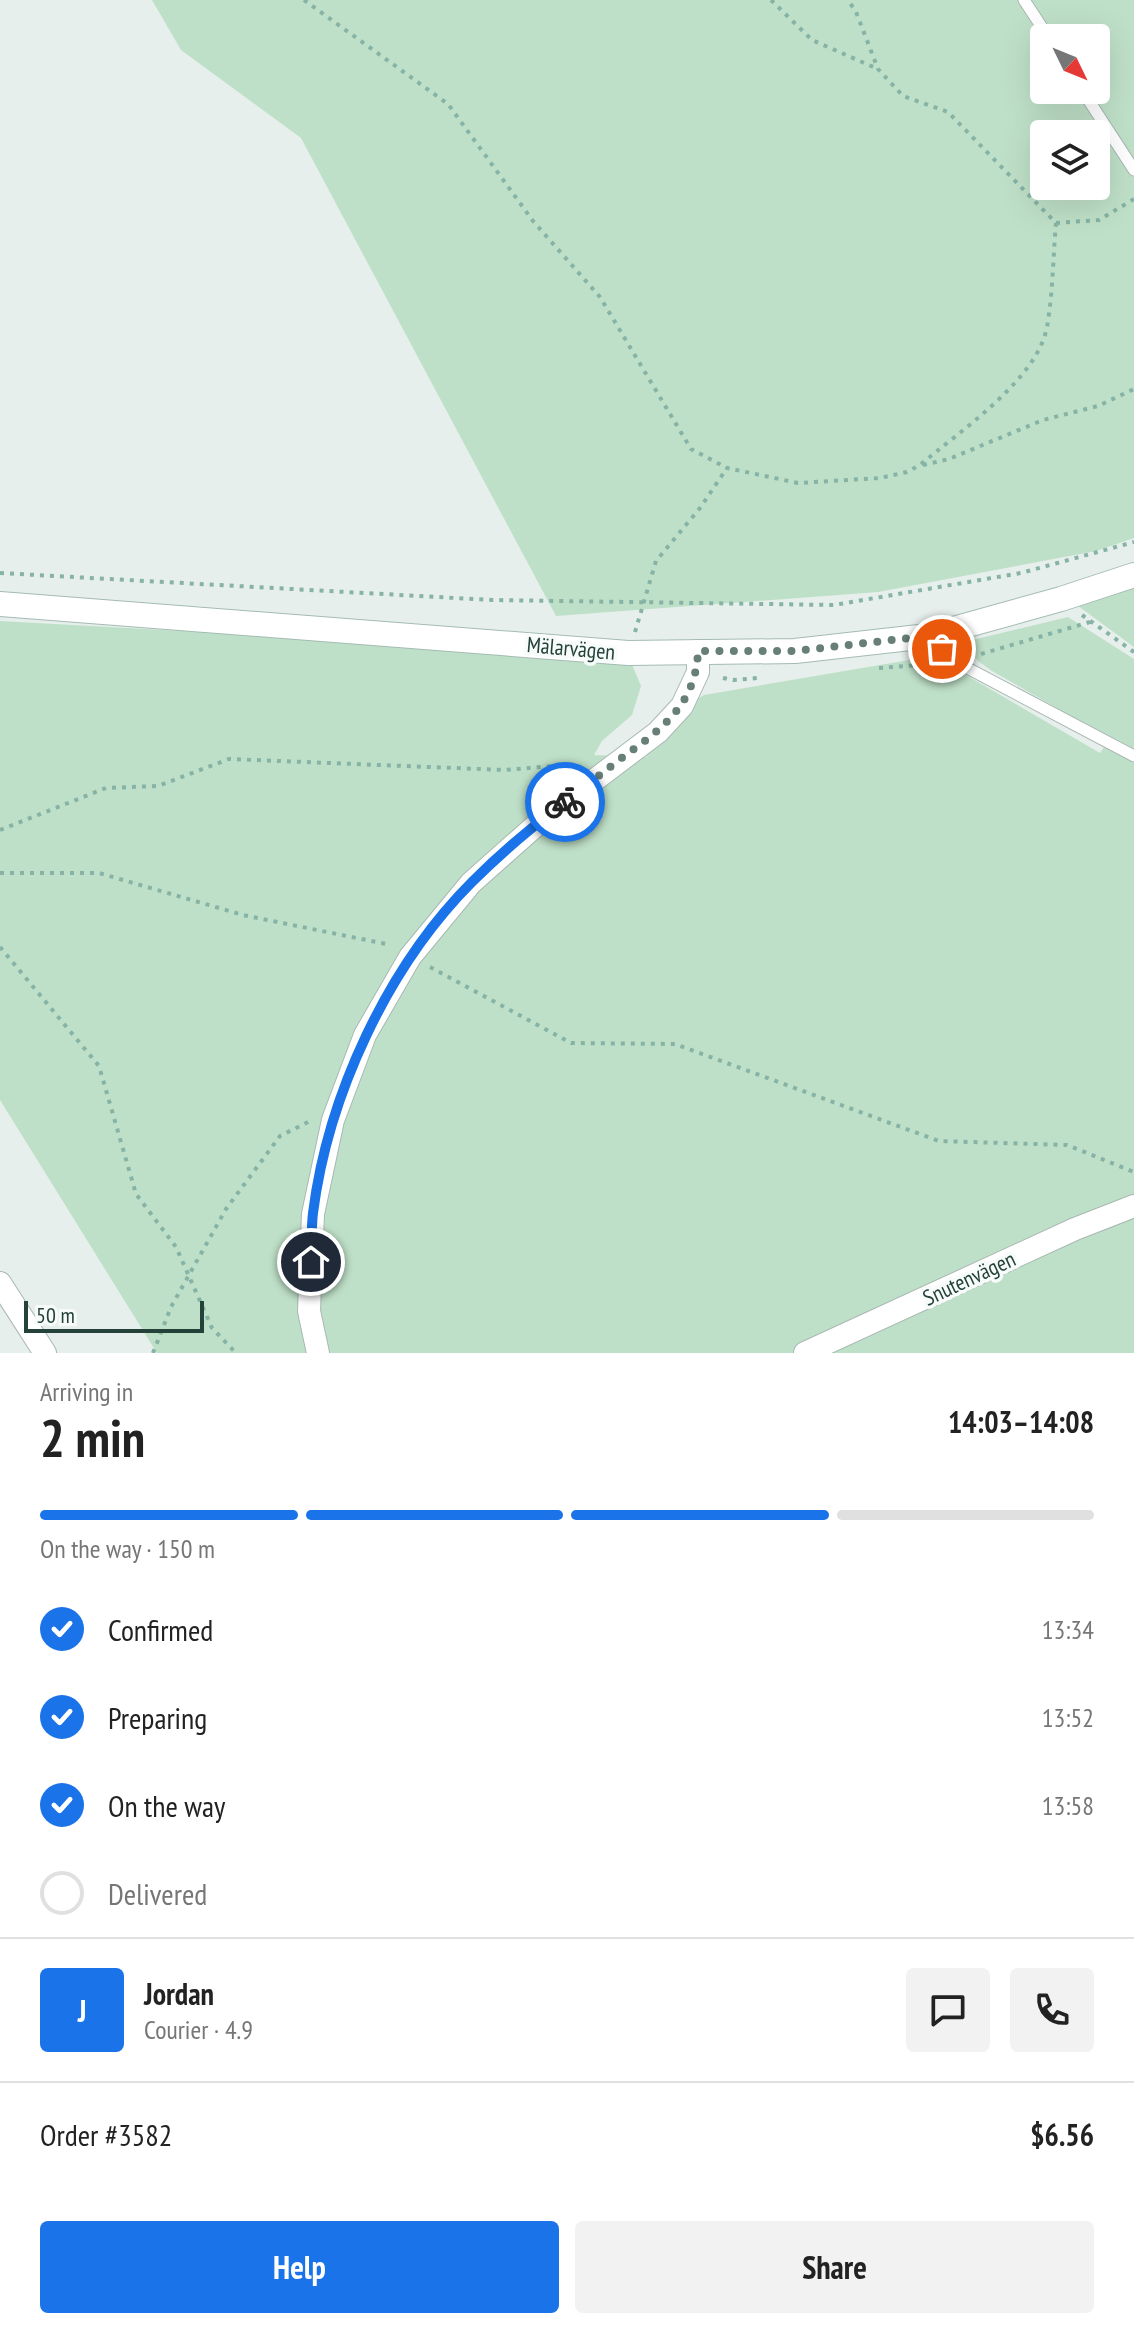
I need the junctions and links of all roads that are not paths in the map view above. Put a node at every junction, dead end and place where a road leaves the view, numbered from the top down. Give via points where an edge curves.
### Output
1 (1024, 0) edge
2 (1040, 24) edge
3 (1091, 104) edge
4 (1134, 170) edge
5 (1134, 559) edge
6 (1134, 575) edge
7 (1106, 585) junction
8 (0, 604) edge
9 (928, 636) junction
10 (698, 651) junction
11 (1134, 756) edge
12 (1134, 1206) edge
13 (0, 1283) edge
14 (45, 1353) edge
15 (318, 1353) edge
16 (805, 1353) edge

1 - 2 lane
3 - 4 lane
5 - 7 lane
6 - 7 street, Mälarvägen
7 - 9 street, Mälarvägen
8 - 10 street, Mälarvägen via 628,653
9 - 10 street, Mälarvägen via 795,651
9 - 11 lane via 956,662
10 - 15 street via 698,672 682,706 658,732 543,819 471,883 410,957 365,1035 333,1120 313,1214 309,1311
12 - 16 street, Snutenvägen
13 - 14 street

